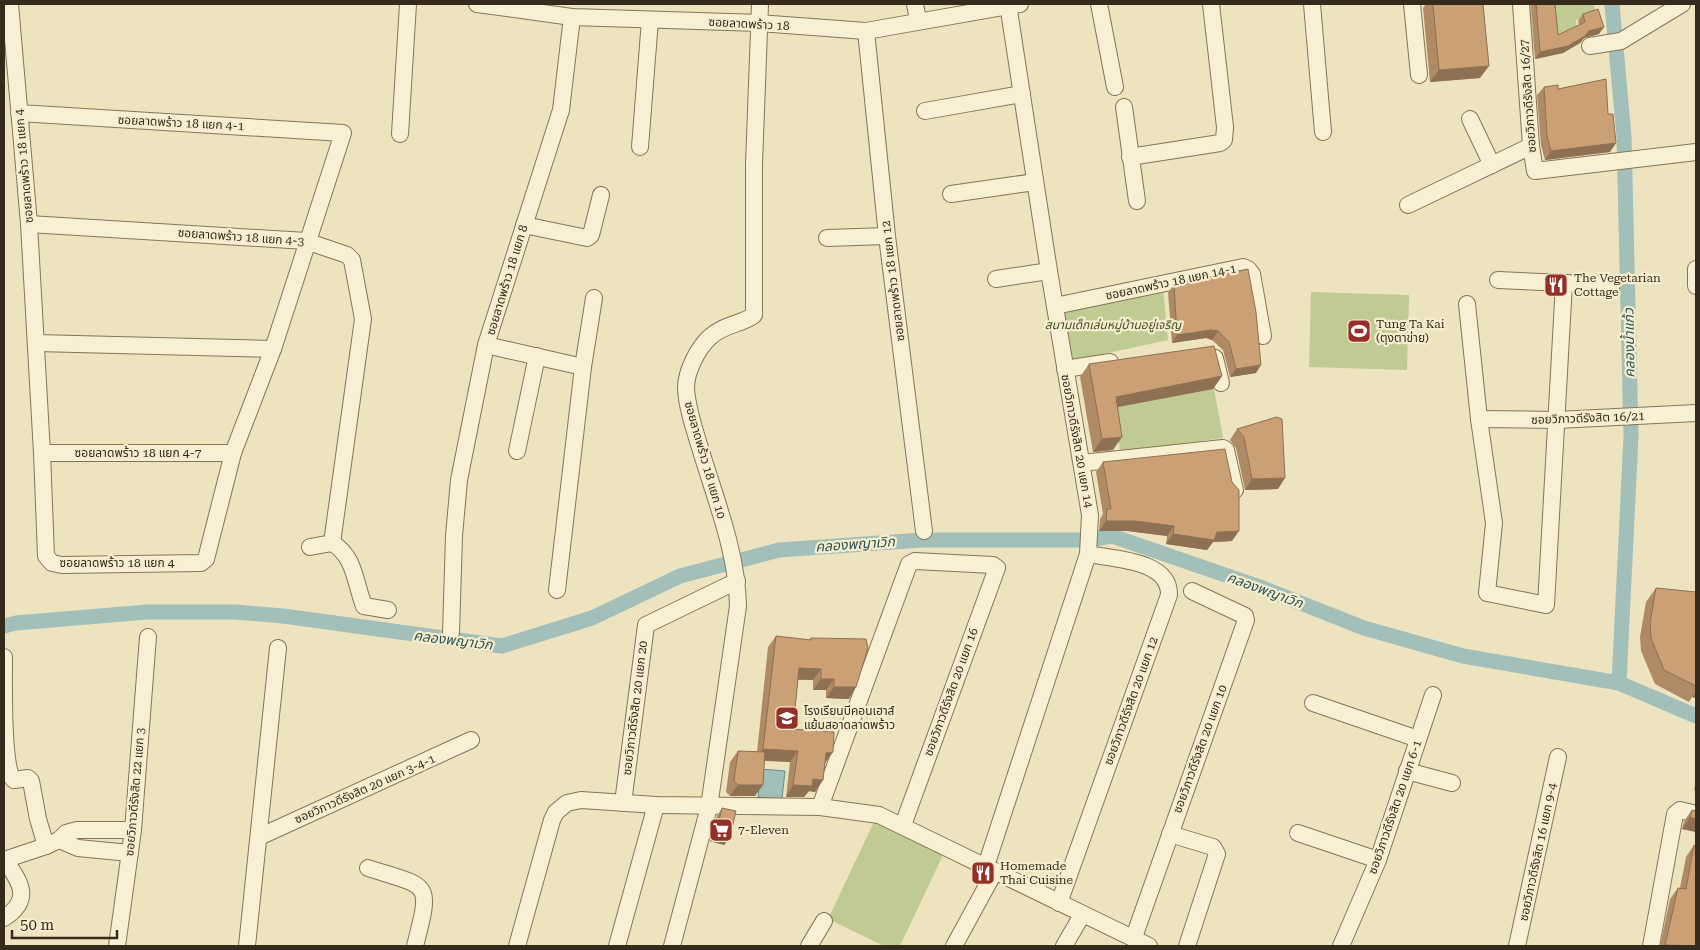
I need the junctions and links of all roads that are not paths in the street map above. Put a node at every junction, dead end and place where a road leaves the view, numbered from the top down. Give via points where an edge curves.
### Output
1 (10, 4) edge
2 (408, 4) edge
3 (477, 4) edge
4 (760, 4) edge
5 (915, 4) edge
6 (1012, 4) edge
7 (1099, 4) edge
8 (1211, 4) edge
9 (1312, 4) edge
10 (1412, 4) edge
11 (1521, 4) edge
12 (1682, 4) edge
13 (572, 17) junction
14 (650, 20) junction
15 (918, 20) junction
16 (760, 23) junction
17 (866, 31) junction
18 (1590, 46) dead end
19 (1418, 75) dead end
20 (1115, 87) dead end
21 (1022, 94) junction
22 (1124, 107) dead end
23 (925, 111) dead end
24 (19, 113) junction
25 (1470, 119) dead end
26 (1323, 132) dead end
27 (343, 133) joint
28 (400, 134) dead end
29 (1531, 146) junction
30 (640, 147) dead end
31 (1696, 152) edge
32 (1130, 157) junction
33 (1492, 165) junction
34 (1035, 182) junction
35 (601, 194) dead end
36 (951, 194) dead end
37 (1137, 201) dead end
38 (1408, 205) dead end
39 (29, 224) junction
40 (524, 226) junction
41 (887, 236) junction
42 (828, 238) dead end
43 (306, 241) junction
44 (1696, 269) edge
45 (1049, 271) junction
46 (996, 279) dead end
47 (1498, 280) dead end
48 (1564, 283) junction
49 (1612, 285) dead end
50 (1696, 286) edge
51 (594, 298) dead end
52 (1467, 304) dead end
53 (1055, 306) junction
54 (1263, 336) dead end
55 (36, 343) junction
56 (486, 345) junction
57 (273, 349) junction
58 (1197, 350) edge
59 (537, 356) junction
60 (1122, 361) edge
61 (584, 367) junction
62 (1065, 369) junction
63 (1221, 383) edge
64 (1696, 413) edge
65 (1479, 420) junction
66 (1557, 420) junction
67 (516, 451) dead end
68 (42, 453) junction
69 (233, 453) junction
70 (1082, 463) junction
71 (1235, 490) edge
72 (924, 531) dead end
73 (332, 542) junction
74 (310, 547) dead end
75 (1088, 554) junction
76 (738, 581) junction
77 (557, 590) dead end
78 (1192, 591) dead end
79 (388, 610) dead end
80 (451, 633) dead end
81 (148, 637) dead end
82 (278, 648) dead end
83 (4, 657) edge
84 (1433, 694) dead end
85 (1313, 703) dead end
86 (1418, 738) junction
87 (471, 740) dead end
88 (5, 750) edge
89 (1558, 757) dead end
90 (1407, 771) junction
91 (1452, 783) dead end
92 (623, 803) junction
93 (656, 805) junction
94 (709, 806) junction
95 (820, 808) junction
96 (1696, 814) edge
97 (903, 825) junction
98 (133, 830) junction
99 (1298, 833) dead end
100 (1170, 834) junction
101 (258, 837) junction
102 (53, 843) junction
103 (130, 853) junction
104 (4, 860) edge
105 (1378, 860) junction
106 (368, 868) dead end
107 (990, 868) junction
108 (1059, 903) junction
109 (1082, 915) junction
110 (4, 918) edge
111 (824, 921) dead end
112 (1134, 937) junction
113 (117, 946) edge
114 (247, 946) edge
115 (415, 946) edge
116 (517, 946) edge
117 (617, 946) edge
118 (672, 946) edge
119 (809, 946) edge
120 (954, 946) edge
121 (1064, 946) edge
122 (1149, 946) edge
123 (1187, 946) edge
124 (1341, 946) edge
125 (1517, 946) edge
126 (1652, 946) edge

1 - 24 street, ซอยลาดพร้าว 18 แยก 4
2 - 28 street
3 - 13 street, ซอยลาดพร้าว 18
4 - 16 street
5 - 15 street
6 - 15 street, ซอยลาดพร้าว 18
6 - 21 street, ซอยวิภาวดีรังสิต 20 แยก 14
7 - 20 street
8 - 32 street via 1224,140
9 - 26 street
10 - 19 street
11 - 29 street, ซอยวิภาวดีรังสิต 16/27
12 - 18 street via 1615,42
13 - 14 street, ซอยลาดพร้าว 18
13 - 40 street, ซอยลาดพร้าว 18 แยก 8 via 561,110
14 - 16 street, ซอยลาดพร้าว 18
14 - 30 street
15 - 17 street, ซอยลาดพร้าว 18
16 - 17 street, ซอยลาดพร้าว 18
16 - 76 street, ซอยลาดพร้าว 18 แยก 10 via 754,164 754,315 727,324 710,337 690,369 686,387
17 - 41 street, ซอยลาดพร้าว 18 แยก 12
21 - 23 street
21 - 34 street, ซอยวิภาวดีรังสิต 20 แยก 14
22 - 32 street
24 - 27 street, ซอยลาดพร้าว 18 แยก 4-1
24 - 39 street, ซอยลาดพร้าว 18 แยก 4
25 - 33 street
27 - 43 street, ซอยลาดพร้าว 18 แยก 4
29 - 31 street, ซอยวิภาวดีรังสิต 16/27 via 1533,167 1538,171
29 - 33 street
32 - 37 street
33 - 38 street
34 - 36 street
34 - 45 street, ซอยวิภาวดีรังสิต 20 แยก 14
35 - 40 street via 589,238
39 - 43 street, ซอยลาดพร้าว 18 แยก 4-3
39 - 55 street, ซอยลาดพร้าว 18 แยก 4
40 - 56 street, ซอยลาดพร้าว 18 แยก 8
41 - 42 street
41 - 72 street, ซอยลาดพร้าว 18 แยก 12
43 - 57 street, ซอยลาดพร้าว 18 แยก 4
43 - 73 street, ซอยลาดพร้าว 18 แยก 4-3 via 347,255 352,260 362,310
44 - 50 street
45 - 46 street
45 - 53 street, ซอยวิภาวดีรังสิต 20 แยก 14
47 - 48 street
48 - 49 street
48 - 66 street
51 - 61 street
52 - 65 street
53 - 54 street, ซอยลาดพร้าว 18 แยก 14-1 via 1243,267 1252,274
53 - 62 street, ซอยวิภาวดีรังสิต 20 แยก 14
55 - 57 street
55 - 68 street, ซอยลาดพร้าว 18 แยก 4
56 - 59 street, ซอยลาดพร้าว 18 แยก 8
56 - 80 street via 459,480
57 - 69 street, ซอยลาดพร้าว 18 แยก 4
58 - 63 street via 1207,348 1214,353
59 - 61 street, ซอยลาดพร้าว 18 แยก 8
59 - 67 street
60 - 62 street
61 - 77 street
62 - 70 street, ซอยวิภาวดีรังสิต 20 แยก 14
64 - 66 street, ซอยวิภาวดีรังสิต 16/21
65 - 66 street, ซอยวิภาวดีรังสิต 16/21
65 - 66 street via 1494,523 1487,593 1546,606
68 - 69 street, ซอยลาดพร้าว 18 แยก 4-7
68 - 69 street, ซอยลาดพร้าว 18 แยก 4 via 46,556 52,563 62,565 203,562
70 - 71 street via 1223,448
70 - 75 street, ซอยวิภาวดีรังสิต 20 แยก 14 via 1090,516
73 - 74 street
73 - 79 street via 352,566 364,606
75 - 107 street, ซอยวิภาวดีรังสิต 20 แยก 14
75 - 108 street, ซอยวิภาวดีรังสิต 20 แยก 12 via 1148,566 1168,582 1169,595
76 - 92 street, ซอยวิภาวดีรังสิต 20 แยก 20 via 646,625
76 - 94 street, ซอยลาดพร้าว 18 แยก 10 via 738,606
78 - 100 street, ซอยวิภาวดีรังสิต 20 แยก 10 via 1246,618
81 - 98 street, ซอยวิภาวดีรังสิต 22 แยก 3
82 - 101 street
83 - 88 street
84 - 86 street, ซอยวิภาวดีรังสิต 20 แยก 6-1
85 - 86 street
86 - 90 street, ซอยวิภาวดีรังสิต 20 แยก 6-1
87 - 101 street, ซอยวิภาวดีรังสิต 20 แยก 3-4-1
88 - 102 street via 11,780 28,778 31,781 38,819
89 - 125 street, ซอยวิภาวดีรังสิต 16 แยก 9-4
90 - 91 street
90 - 105 street, ซอยวิภาวดีรังสิต 20 แยก 6-1
92 - 93 street
92 - 116 street via 581,800 568,803 556,812
93 - 94 street
93 - 117 street
94 - 95 street
94 - 118 street, ซอยลาดพร้าว 18 แยก 10
95 - 97 street via 879,816
95 - 97 street, ซอยวิภาวดีรังสิต 20 แยก 16 via 910,564 915,561 989,564 997,568
96 - 126 street via 1680,810 1675,814
97 - 107 street
98 - 102 street via 78,830 66,833
98 - 103 street, ซอยวิภาวดีรังสิต 22 แยก 3
99 - 105 street
100 - 112 street, ซอยวิภาวดีรังสิต 20 แยก 10
100 - 123 street via 1213,847 1217,854
101 - 114 street
102 - 103 street
102 - 104 street
103 - 113 street, ซอยวิภาวดีรังสิต 22 แยก 3
104 - 110 street via 22,885 21,899
105 - 124 street, ซอยวิภาวดีรังสิต 20 แยก 6-1
106 - 115 street via 412,882 424,891 426,900
107 - 108 street
107 - 120 street, ซอยวิภาวดีรังสิต 20 แยก 14
108 - 109 street
109 - 112 street
109 - 121 street
111 - 119 street
112 - 122 street

